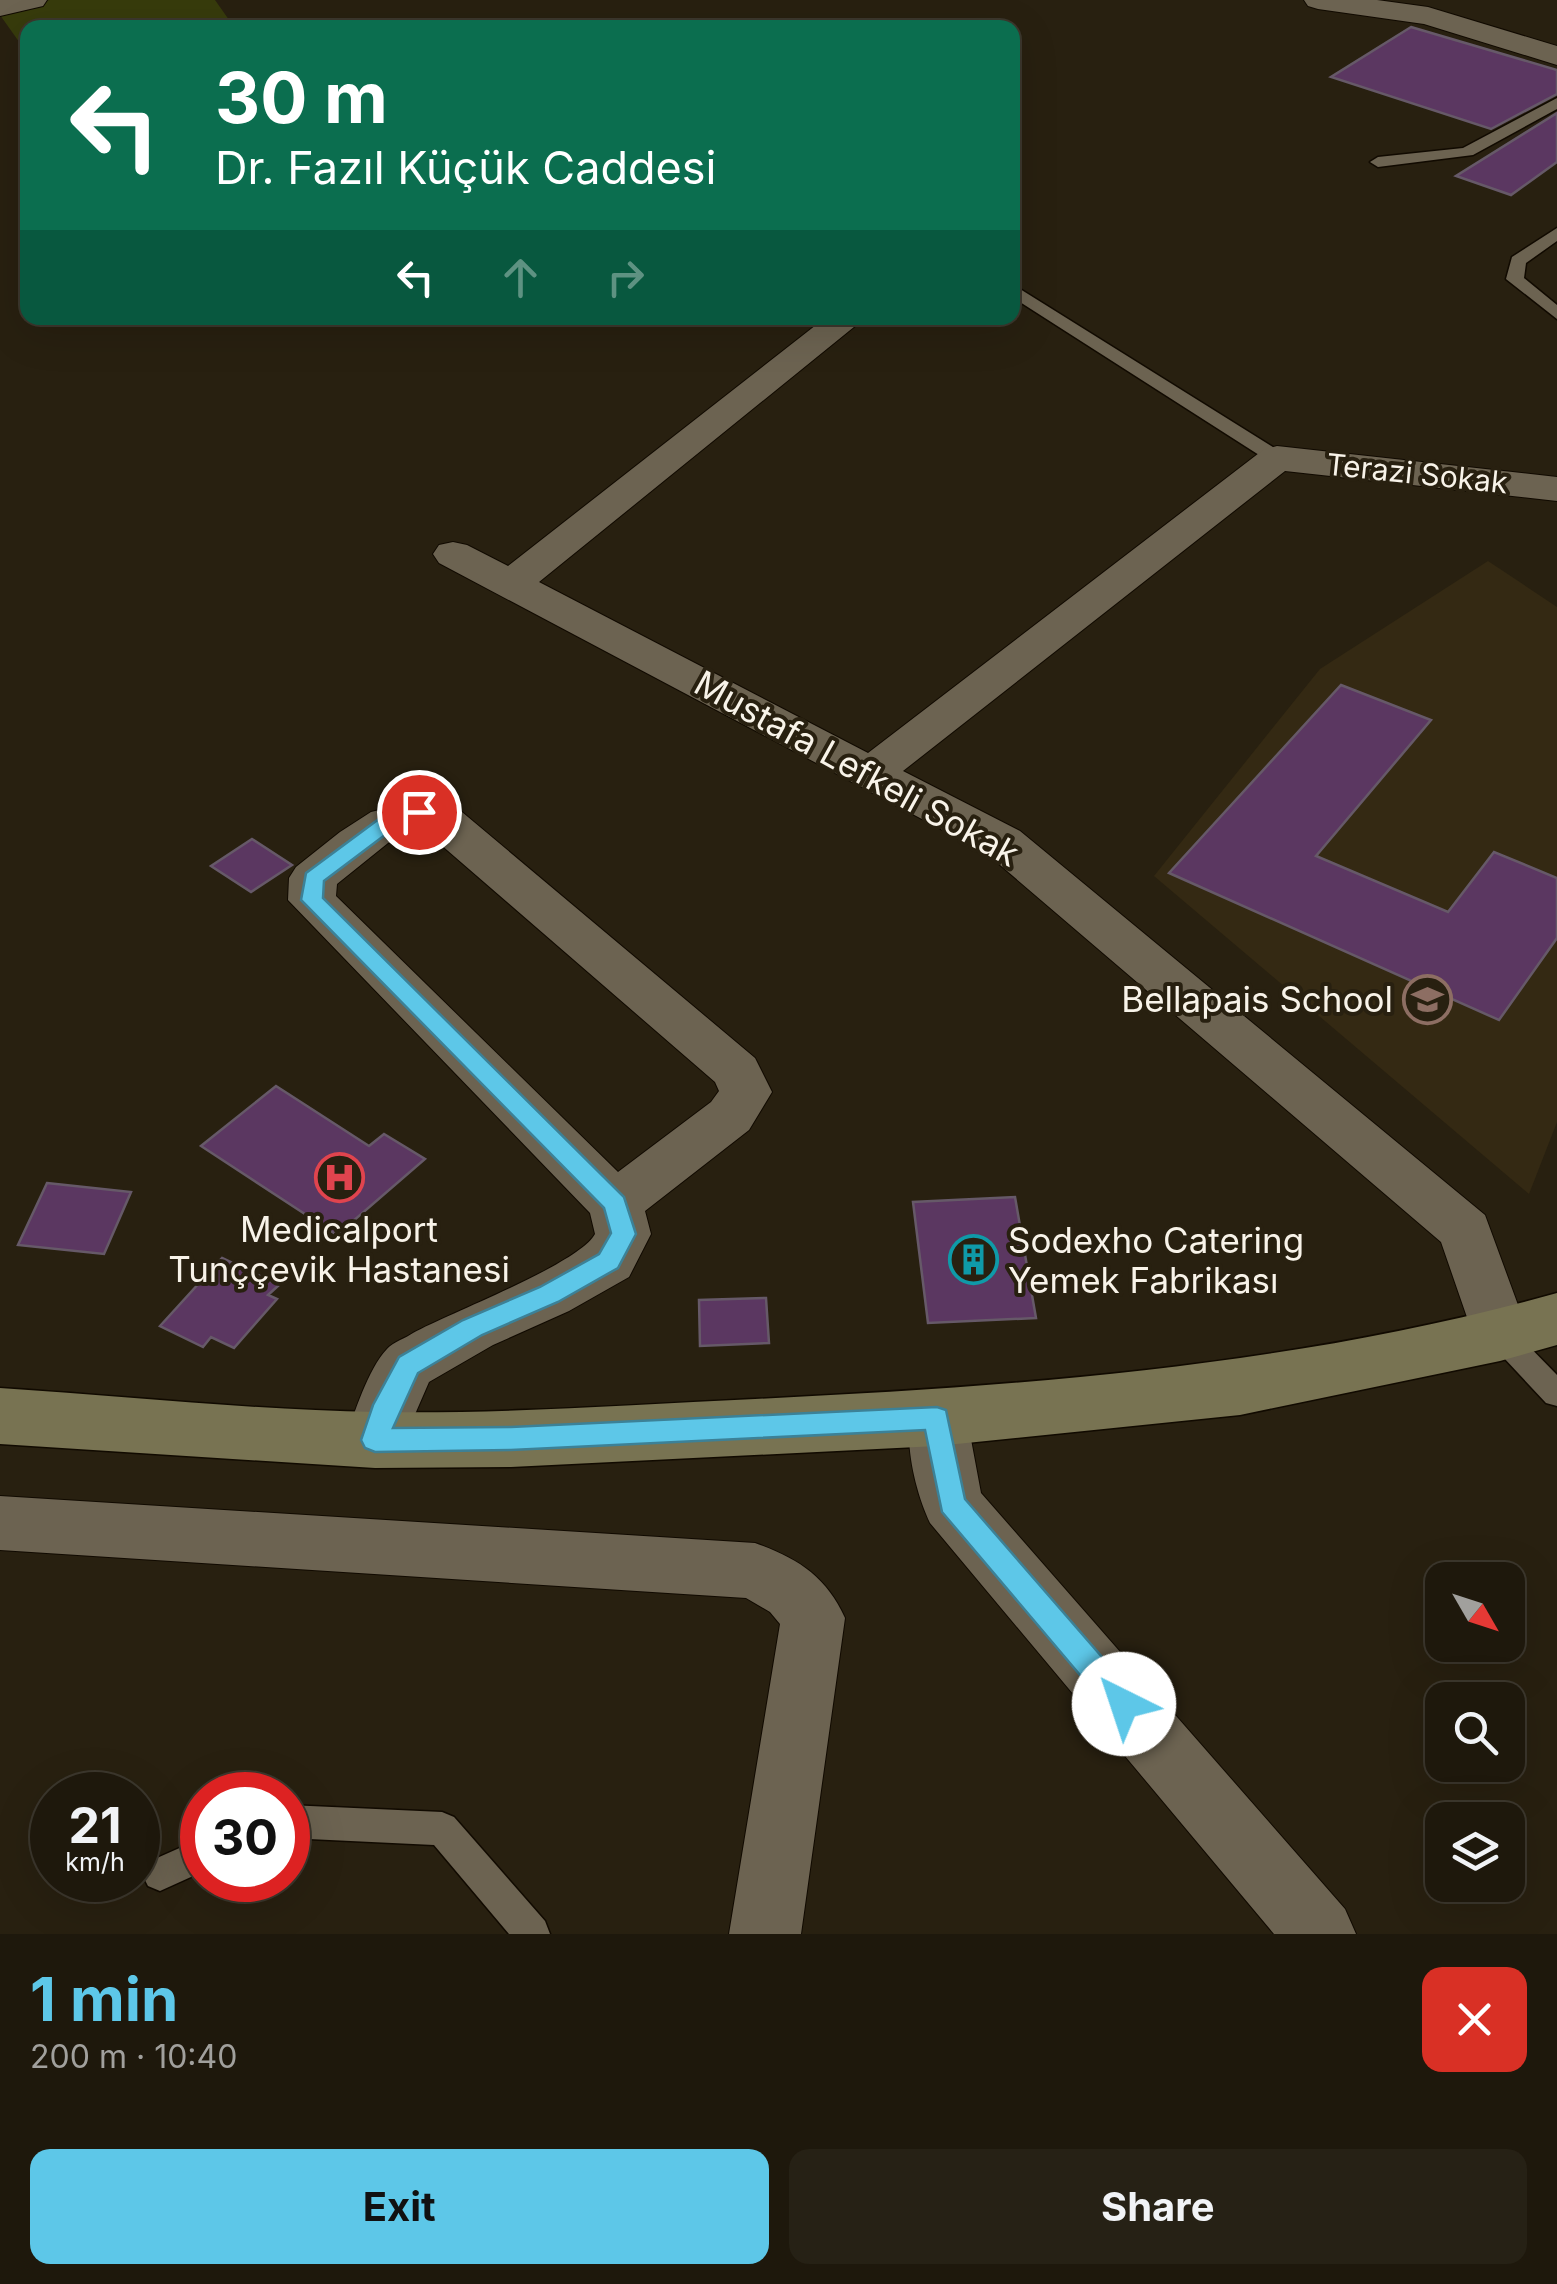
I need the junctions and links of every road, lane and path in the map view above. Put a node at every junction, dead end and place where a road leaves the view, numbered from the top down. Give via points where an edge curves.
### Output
1 (33, 0) edge
2 (1318, 0) edge
3 (0, 7) edge
4 (1557, 56) edge
5 (1557, 103) edge
6 (1378, 162) dead end
7 (1557, 233) edge
8 (1020, 294) edge
9 (1557, 314) edge
10 (838, 325) edge
11 (1277, 458) junction
12 (1557, 488) edge
13 (452, 554) dead end
14 (513, 584) junction
15 (874, 771) junction
16 (615, 1204) junction
17 (1528, 1327) edge
18 (1557, 1394) edge
19 (0, 1416) edge
20 (937, 1418) junction
21 (375, 1440) junction
22 (0, 1522) edge
23 (310, 1823) edge
24 (180, 1865) edge
25 (160, 1874) dead end
26 (532, 1934) edge
27 (765, 1934) edge
28 (1320, 1934) edge

1 - 3 street
2 - 4 street via 1428,16
5 - 6 lane via 1467,152
7 - 9 lane via 1518,261 1514,279
8 - 11 lane
10 - 14 street
11 - 12 street, Terazi Sokak
11 - 15 street
13 - 14 street, Mustafa Lefkeli Sokak
14 - 15 street, Mustafa Lefkeli Sokak
15 - 17 street, Mustafa Lefkeli Sokak via 1004,842 1465,1230
16 - 16 street via 312,900 313,878 394,818 419,812 439,818 737,1071 746,1092 730,1116
16 - 21 street via 624,1234 608,1261 408,1365
17 - 18 lane
17 - 20 street via 1240,1388
19 - 21 street
20 - 21 street
20 - 28 street via 952,1504
22 - 27 street via 755,1571 793,1592 814,1618
23 - 26 lane via 442,1829
24 - 25 lane

